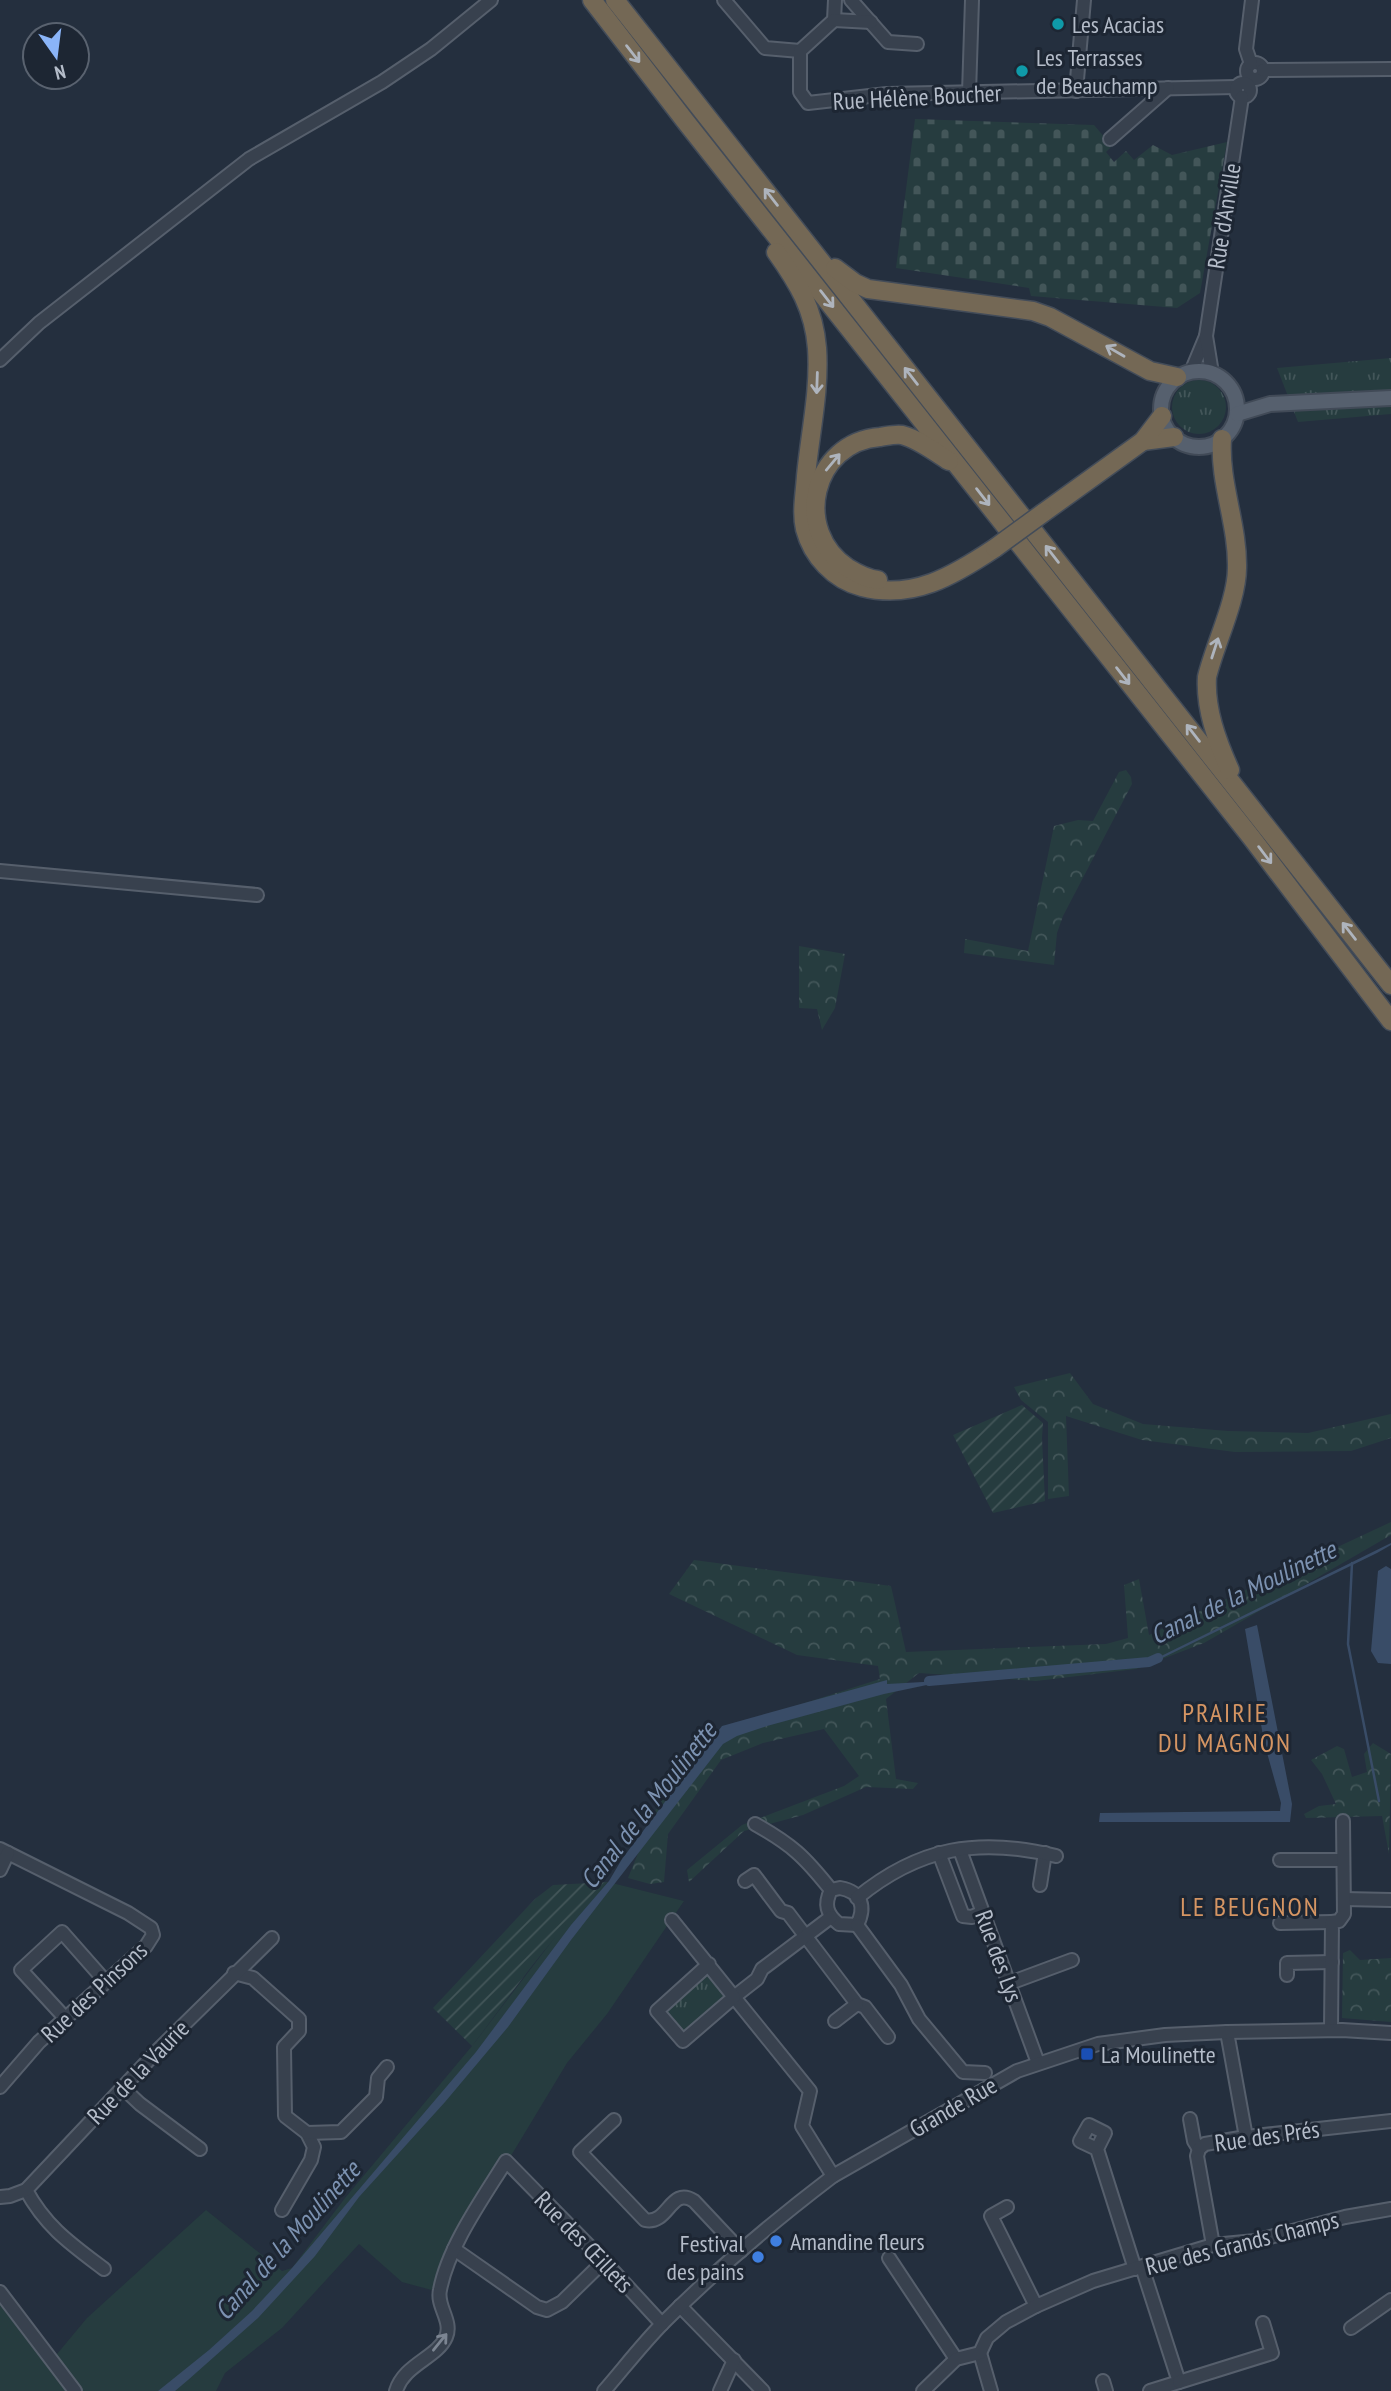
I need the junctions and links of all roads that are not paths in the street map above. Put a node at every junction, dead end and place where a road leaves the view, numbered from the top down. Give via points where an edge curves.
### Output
1 (491, 0) edge
2 (592, 0) edge
3 (615, 0) edge
4 (724, 0) edge
5 (835, 0) edge
6 (851, 0) edge
7 (972, 0) edge
8 (1084, 0) edge
9 (1252, 0) edge
10 (834, 20) junction
11 (871, 22) junction
12 (917, 44) dead end
13 (800, 51) junction
14 (1391, 69) edge
15 (1249, 80) junction
16 (1168, 88) junction
17 (1076, 91) junction
18 (969, 93) junction
19 (1110, 139) dead end
20 (709, 150) junction
21 (813, 251) junction
22 (1206, 336) junction
23 (0, 360) edge
24 (1212, 373) junction
25 (1184, 374) junction
26 (1234, 394) junction
27 (1391, 398) edge
28 (1270, 404) junction
29 (1237, 414) junction
30 (1162, 416) junction
31 (1174, 437) junction
32 (1222, 439) junction
33 (1143, 441) junction
34 (962, 470) junction
35 (989, 552) junction
36 (1240, 793) junction
37 (0, 871) edge
38 (257, 895) dead end
39 (1391, 985) edge
40 (1391, 1021) edge
41 (1343, 1821) dead end
42 (755, 1824) dead end
43 (960, 1850) junction
44 (4, 1851) edge
45 (939, 1853) junction
46 (1280, 1860) dead end
47 (1343, 1860) junction
48 (0, 1870) edge
49 (745, 1881) dead end
50 (1040, 1885) dead end
51 (831, 1890) junction
52 (857, 1898) junction
53 (1344, 1899) junction
54 (1391, 1900) edge
55 (983, 1912) junction
56 (831, 1917) junction
57 (672, 1920) dead end
58 (1332, 1922) junction
59 (1280, 1923) dead end
60 (857, 1925) junction
61 (806, 1936) junction
62 (272, 1938) dead end
63 (1072, 1960) dead end
64 (1332, 1962) junction
65 (709, 1964) junction
66 (234, 1973) junction
67 (1287, 1975) dead end
68 (106, 1982) junction
69 (1010, 1983) junction
70 (734, 1997) junction
71 (857, 2004) junction
72 (65, 2018) junction
73 (835, 2021) dead end
74 (1331, 2030) junction
75 (1227, 2032) junction
76 (1391, 2032) edge
77 (888, 2037) dead end
78 (1038, 2063) junction
79 (387, 2067) dead end
80 (963, 2072) junction
81 (985, 2073) dead end
82 (0, 2087) edge
83 (123, 2088) junction
84 (970, 2096) junction
85 (1190, 2119) dead end
86 (614, 2120) dead end
87 (1391, 2121) edge
88 (307, 2133) junction
89 (1246, 2137) junction
90 (200, 2149) dead end
91 (1097, 2149) dead end
92 (1199, 2149) junction
93 (833, 2176) junction
94 (26, 2190) junction
95 (0, 2197) edge
96 (1007, 2207) dead end
97 (1391, 2209) edge
98 (282, 2210) dead end
99 (1213, 2245) junction
100 (454, 2249) junction
101 (741, 2251) junction
102 (889, 2258) dead end
103 (604, 2261) junction
104 (1139, 2268) junction
105 (104, 2269) dead end
106 (0, 2292) edge
107 (1391, 2300) edge
108 (680, 2306) junction
109 (1036, 2306) junction
110 (1263, 2323) dead end
111 (662, 2324) junction
112 (1351, 2328) dead end
113 (980, 2353) junction
114 (956, 2359) junction
115 (734, 2360) junction
116 (1179, 2382) junction
117 (75, 2391) edge
118 (396, 2391) edge
119 (604, 2391) edge
120 (720, 2391) edge
121 (763, 2391) edge
122 (923, 2391) edge
123 (991, 2391) edge
124 (1150, 2391) edge

1 - 23 street via 382,82 248,159 40,323
2 -> 20 highway
21 -> 3 highway
4 - 13 street via 765,48
5 - 10 street
6 - 11 street
7 - 18 street
8 - 17 street
9 - 15 street, Rue d'Anville via 1246,49
10 - 11 street
10 - 13 street
11 - 12 street via 888,43
13 - 18 street, Rue Hélène Boucher via 800,92 808,103 887,94
14 - 15 street, Rue Hélène Boucher
15 - 16 street, Rue Hélène Boucher
15 - 22 street, Rue d'Anville
16 - 17 street, Rue Hélène Boucher
16 - 19 street
17 - 18 street, Rue Hélène Boucher
20 -> 34 highway
20 -> 35 highway via 812,314 818,387 803,508 816,555 852,585 895,593 963,570
25 -> 21 highway via 1164,376 1150,371 1065,323 1033,311 868,289
36 -> 21 highway
22 - 24 street, Rue d'Anville
22 - 25 street, Rue d'Anville
24 - 25 main road
24 - 26 main road
25 - 30 main road via 1163,396
26 - 28 main road
26 - 29 main road
27 - 28 main road
28 - 29 main road
29 - 32 main road
30 - 31 main road
30 - 33 highway
31 - 32 main road via 1196,446
31 - 33 highway
36 -> 32 highway via 1216,737 1206,690 1237,571 1236,533 1222,473
33 - 35 highway, bridge
35 -> 34 highway via 924,575 874,580 838,561 824,545 817,524 815,504 821,477 834,457 851,444 901,435
34 -> 40 highway
39 -> 36 highway
37 - 38 street
41 - 47 street
42 - 51 street via 803,1856
43 - 45 street
43 - 50 street via 986,1845 1050,1855
43 - 55 street, Rue des Lys
44 - 48 street
44 - 68 street, Rue des Pinsons via 151,1928 153,1936 146,1946
45 - 52 street via 890,1872
45 - 55 street via 963,1916
46 - 47 street
47 - 53 street
49 - 61 street via 754,1875 780,1911 788,1913
51 - 52 street via 847,1889
51 - 56 street via 826,1904
52 - 60 street via 863,1913
53 - 54 street
53 - 58 street via 1344,1914
55 - 69 street, Rue des Lys
56 - 60 street via 839,1924
56 - 61 street
57 - 65 street
58 - 59 street
58 - 64 street
60 - 80 street via 901,1984 919,2018
61 - 70 street
61 - 71 street
62 - 66 street, Rue de la Vaurie
63 - 69 street
64 - 67 street via 1286,1963
64 - 74 street
65 - 70 street
65 - 70 street via 657,2011 683,2041
66 - 83 street, Rue de la Vaurie
66 - 88 street via 253,1978 299,2019 299,2031 284,2047 285,2116
68 - 72 street, Rue des Pinsons
68 - 72 street via 62,1932 22,1970
69 - 78 street, Rue des Lys
70 - 93 street via 810,2091 802,2126
71 - 73 street
71 - 77 street via 865,2007
72 - 82 street, Rue des Pinsons
74 - 75 street, Grande Rue
74 - 76 street, Grande Rue
75 - 78 street, Grande Rue via 1108,2042
75 - 89 street
78 - 84 street, Grande Rue
79 - 88 street via 378,2078 376,2097 341,2132
80 - 81 street
80 - 84 street
83 - 90 street
83 - 94 street, Rue de la Vaurie
84 - 93 street, Grande Rue
85 - 92 street
86 - 101 street via 580,2152 645,2220 657,2219 678,2199 688,2197
87 - 89 street, Rue des Prés
88 - 98 street via 314,2147 311,2160
89 - 92 street, Rue des Prés
91 - 104 street
92 - 99 street, Rue des Prés
93 - 101 street, Grande Rue
94 - 95 street
94 - 105 street via 59,2235
96 - 109 street via 990,2216
97 - 99 street, Rue des Grands Champs via 1255,2241
99 - 104 street, Rue des Grands Champs
100 - 103 street via 547,2310 562,2302
100 - 103 street, Rue des Œillets via 506,2161
118 -> 100 street via 400,2379 445,2340 449,2330 439,2292
101 - 108 street, Grande Rue
102 - 114 street
103 - 111 street, Rue des Œillets
104 - 109 street, Rue des Grands Champs via 1093,2281
104 - 116 street
106 - 117 street
107 - 112 street
108 - 111 street, Grande Rue
108 - 115 street
109 - 113 street, Rue des Grands Champs via 995,2330
110 - 116 street via 1272,2353
111 - 119 street, Grande Rue
113 - 114 street
113 - 123 street
114 - 122 street
115 - 120 street
115 - 121 street
116 - 124 street

